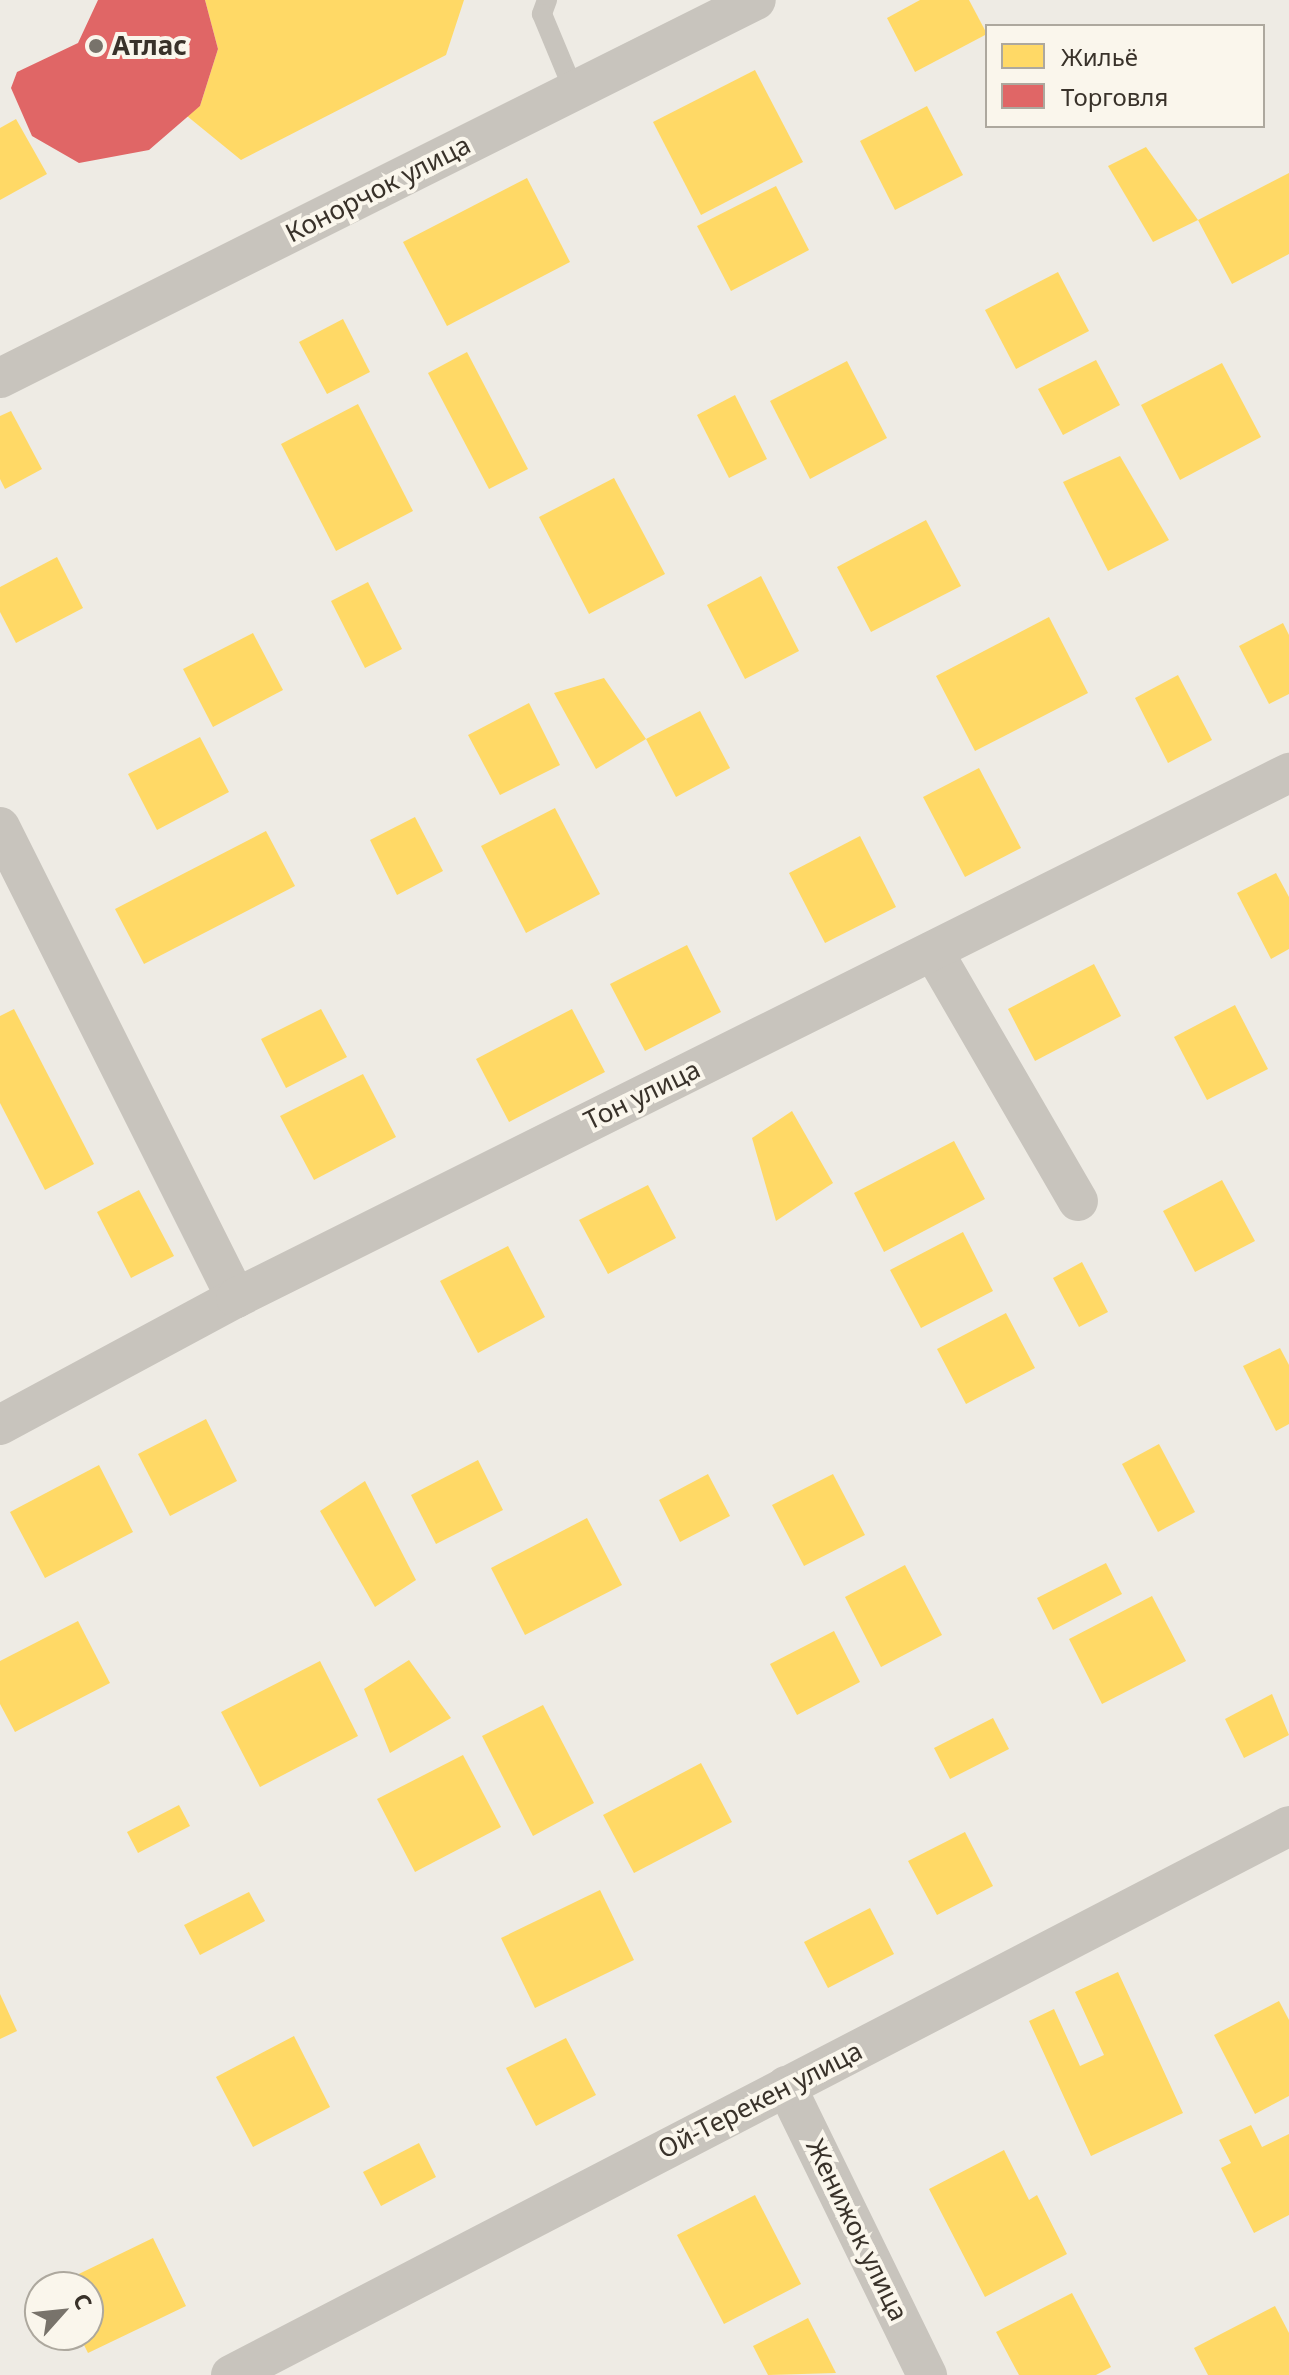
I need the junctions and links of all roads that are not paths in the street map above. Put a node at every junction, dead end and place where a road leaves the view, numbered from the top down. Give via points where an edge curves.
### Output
1 (547, 0) edge
2 (756, 0) edge
3 (574, 91) junction
4 (0, 378) edge
5 (1289, 773) edge
6 (0, 827) edge
7 (933, 951) junction
8 (1078, 1201) dead end
9 (236, 1298) junction
10 (0, 1425) edge
11 (1289, 1826) edge
12 (786, 2086) junction
13 (231, 2375) edge
14 (927, 2375) edge

1 - 3 lane via 542,14
2 - 3 street, Конорчок улица
3 - 4 street, Конорчок улица
5 - 7 street, Тон улица
6 - 9 street
7 - 8 street
7 - 9 street, Тон улица
9 - 10 street, Тон улица
11 - 12 street, Ой-Терекен улица
12 - 13 street, Ой-Терекен улица
12 - 14 street, Женижок улица

